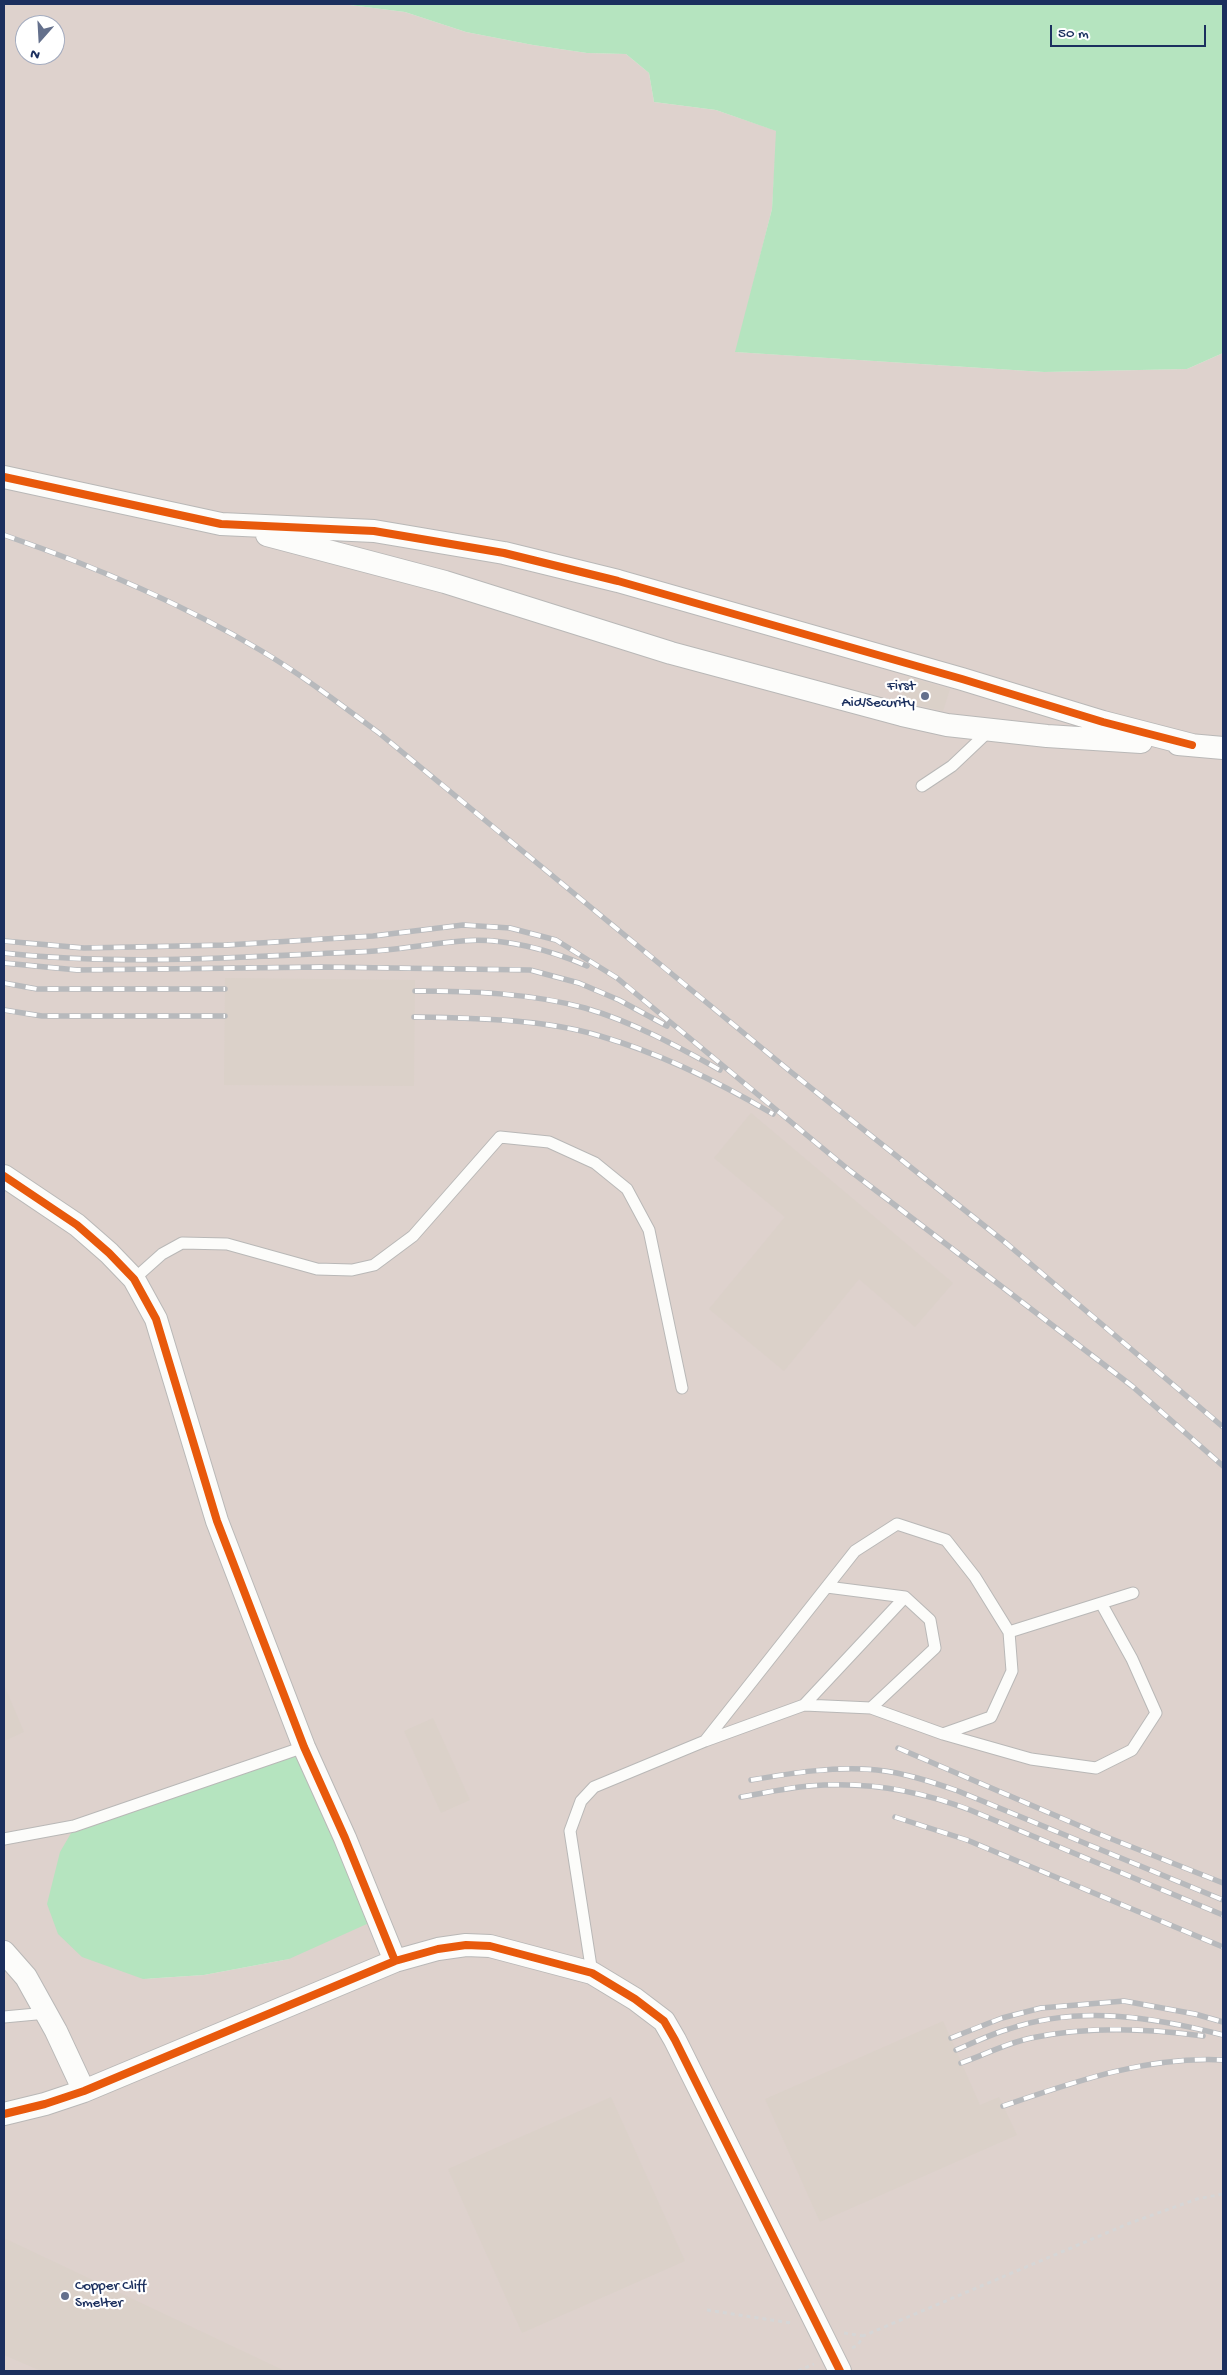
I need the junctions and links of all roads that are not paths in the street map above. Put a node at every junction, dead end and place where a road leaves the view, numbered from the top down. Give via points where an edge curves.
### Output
1 (4, 477) edge
2 (220, 523) junction
3 (990, 730) junction
4 (1192, 745) junction
5 (1223, 748) edge
6 (922, 786) dead end
7 (4, 1176) edge
8 (134, 1279) junction
9 (682, 1388) dead end
10 (827, 1586) junction
11 (1133, 1592) dead end
12 (905, 1596) junction
13 (1101, 1603) junction
14 (1009, 1632) junction
15 (804, 1705) junction
16 (871, 1708) junction
17 (943, 1734) junction
18 (705, 1740) junction
19 (304, 1746) junction
20 (4, 1839) edge
21 (4, 1952) edge
22 (396, 1960) junction
23 (592, 1973) junction
24 (47, 2013) junction
25 (4, 2017) edge
26 (84, 2091) junction
27 (4, 2114) edge
28 (836, 2364) edge

1 - 2 street
2 - 3 street via 445,582 671,653 902,715
2 - 4 street via 374,531 504,553 618,581
3 - 4 street
3 - 6 lane via 952,766
4 - 5 street
7 - 8 street via 78,1226
8 - 9 lane via 162,1254 182,1243 227,1244 317,1269 352,1270 374,1265 413,1236 500,1137 549,1142 595,1163 627,1189 649,1230
8 - 19 street via 156,1319 217,1521
10 - 12 lane
10 - 14 lane via 855,1551 897,1524 946,1540 975,1577
10 - 18 lane
11 - 13 lane
12 - 15 lane
12 - 16 lane via 930,1620 935,1648
13 - 14 lane
13 - 17 lane via 1132,1659 1156,1713 1132,1750 1096,1768 1031,1759
14 - 17 lane via 1012,1671 990,1717
15 - 16 lane
15 - 18 lane
16 - 17 lane
18 - 23 lane via 594,1787 581,1801 570,1831
19 - 20 lane via 74,1826
19 - 22 street
21 - 24 street via 26,1977
22 - 23 street via 438,1949 490,1946
22 - 26 street
23 - 28 street via 664,2021
24 - 25 lane
24 - 26 street
26 - 27 street

